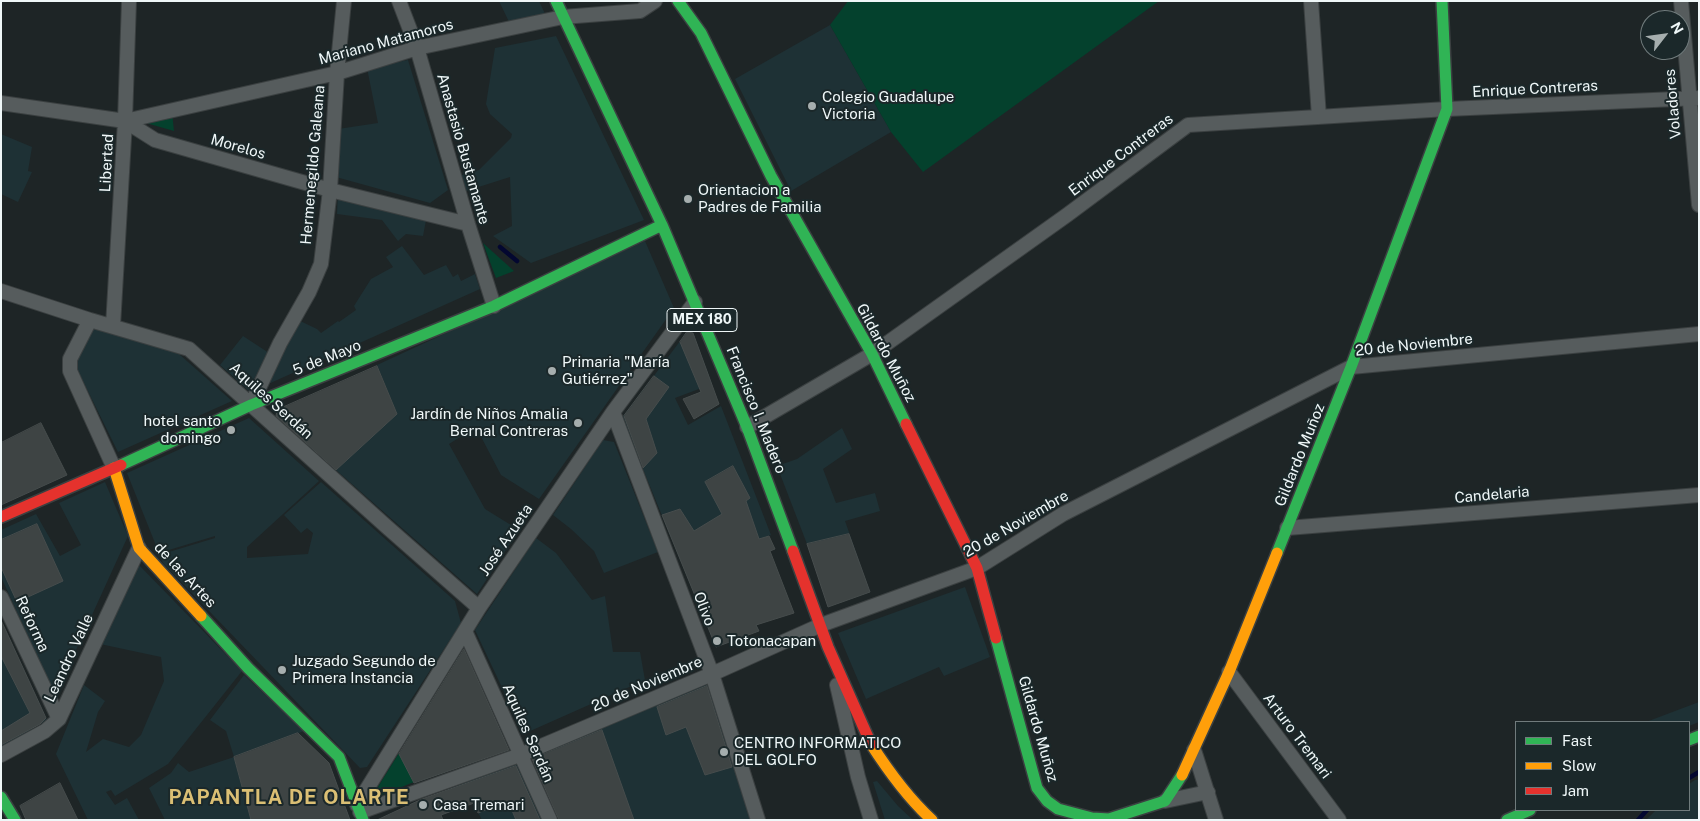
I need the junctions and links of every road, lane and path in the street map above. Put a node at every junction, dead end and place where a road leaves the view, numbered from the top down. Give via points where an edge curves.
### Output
1 (129, 1) edge
2 (344, 1) edge
3 (399, 1) edge
4 (556, 1) edge
5 (655, 1) edge
6 (678, 1) edge
7 (1311, 1) edge
8 (1442, 1) edge
9 (1682, 1) edge
10 (563, 17) junction
11 (417, 48) junction
12 (337, 73) junction
13 (1694, 98) edge
14 (1, 102) edge
15 (1447, 109) junction
16 (1319, 117) junction
17 (126, 120) junction
18 (330, 190) junction
19 (1699, 205) edge
20 (468, 224) junction
21 (662, 225) junction
22 (1, 291) edge
23 (694, 302) junction
24 (494, 306) junction
25 (90, 320) junction
26 (114, 326) junction
27 (1699, 334) edge
28 (872, 354) junction
29 (1351, 367) junction
30 (251, 405) junction
31 (613, 412) junction
32 (747, 427) junction
33 (114, 468) junction
34 (1699, 495) edge
35 (1, 517) edge
36 (1287, 528) junction
37 (139, 548) junction
38 (978, 568) junction
39 (1, 597) edge
40 (479, 608) junction
41 (821, 625) junction
42 (465, 631) junction
43 (828, 647) junction
44 (1229, 672) junction
45 (712, 674) junction
46 (59, 719) junction
47 (1194, 750) junction
48 (1, 755) edge
49 (520, 755) junction
50 (1208, 792) junction
51 (1, 797) edge
52 (1165, 801) junction
53 (1528, 811) edge
54 (360, 812) edge
55 (15, 820) edge
56 (550, 820) edge
57 (758, 820) edge
58 (871, 820) edge
59 (932, 820) edge
60 (1216, 820) edge
61 (1339, 820) edge
62 (1507, 820) edge

1 - 17 street, Libertad
2 - 12 street, Hermenegildo Galeana
3 - 11 street, Anastasio Bustamante
4 - 10 street, Francisco I. Madero / MEX 180
5 - 10 street, Mariano Matamoros via 640,11
6 - 28 street, Gildardo Muñoz via 701,33 771,176
7 - 16 street
8 - 15 street, Gildardo Muñoz
9 - 13 street, Voladores
10 - 11 street, Mariano Matamoros
10 - 21 street, Francisco I. Madero / MEX 180
11 - 12 street, Mariano Matamoros
11 - 20 street, Anastasio Bustamante
12 - 17 street, Mariano Matamoros
12 - 18 street, Hermenegildo Galeana
13 - 15 street, Enrique Contreras
13 - 19 street, Voladores
14 - 17 street, Morelos
15 - 16 street, Enrique Contreras
15 - 29 street, Gildardo Muñoz
16 - 28 street, Enrique Contreras via 1188,125
17 - 18 street, Morelos via 155,140
17 - 26 street, Libertad
18 - 20 street, Morelos
18 - 30 street, Hermenegildo Galeana via 321,264
20 - 24 street, Anastasio Bustamante
21 - 23 street, Francisco I. Madero / MEX 180
21 - 24 street, 5 de Mayo
22 - 25 street, Aquiles Serdán
23 - 31 street, José Azueta
23 - 32 street, Francisco I. Madero / MEX 180
24 - 30 street, 5 de Mayo
25 - 26 street, Aquiles Serdán
25 - 33 street, de las Artes via 70,359 70,371
26 - 30 street, Aquiles Serdán via 189,349
27 - 29 street, 20 de Noviembre
28 - 32 street, Enrique Contreras
28 - 38 street, Gildardo Muñoz
29 - 36 street, Gildardo Muñoz
29 - 38 street, 20 de Noviembre via 1063,514
30 - 33 street, 5 de Mayo
30 - 40 street, Aquiles Serdán
31 - 40 street, José Azueta
31 - 45 street, Olivo
32 - 41 street, Francisco I. Madero / MEX 180
33 - 35 street, 5 de Mayo
33 - 37 street, de las Artes
34 - 36 street, Candelaria
36 - 44 street, Gildardo Muñoz
37 - 46 street, Leandro Valle
37 - 54 street, de las Artes via 248,668 340,757
38 - 41 street, 20 de Noviembre
38 - 52 street, Gildardo Muñoz via 1037,788 1046,801 1067,812 1110,819
39 - 46 street, Reforma
40 - 42 street, José Azueta
41 - 43 street, Francisco I. Madero / MEX 180
41 - 45 street, 20 de Noviembre
42 - 49 street, Aquiles Serdán
42 - 54 street, José Azueta
43 - 58 street, Francisco I. Madero
43 - 59 street, MEX 180 via 868,739 888,772
44 - 47 street, Gildardo Muñoz
44 - 61 street, Arturo Tremari
45 - 49 street, 20 de Noviembre
45 - 57 street, Olivo
46 - 48 street, Leandro Valle via 45,731
47 - 50 street
47 - 52 street, Gildardo Muñoz
49 - 54 street, 20 de Noviembre
49 - 56 street, Aquiles Serdán
50 - 52 street
50 - 60 street
51 - 55 street
53 - 62 street

